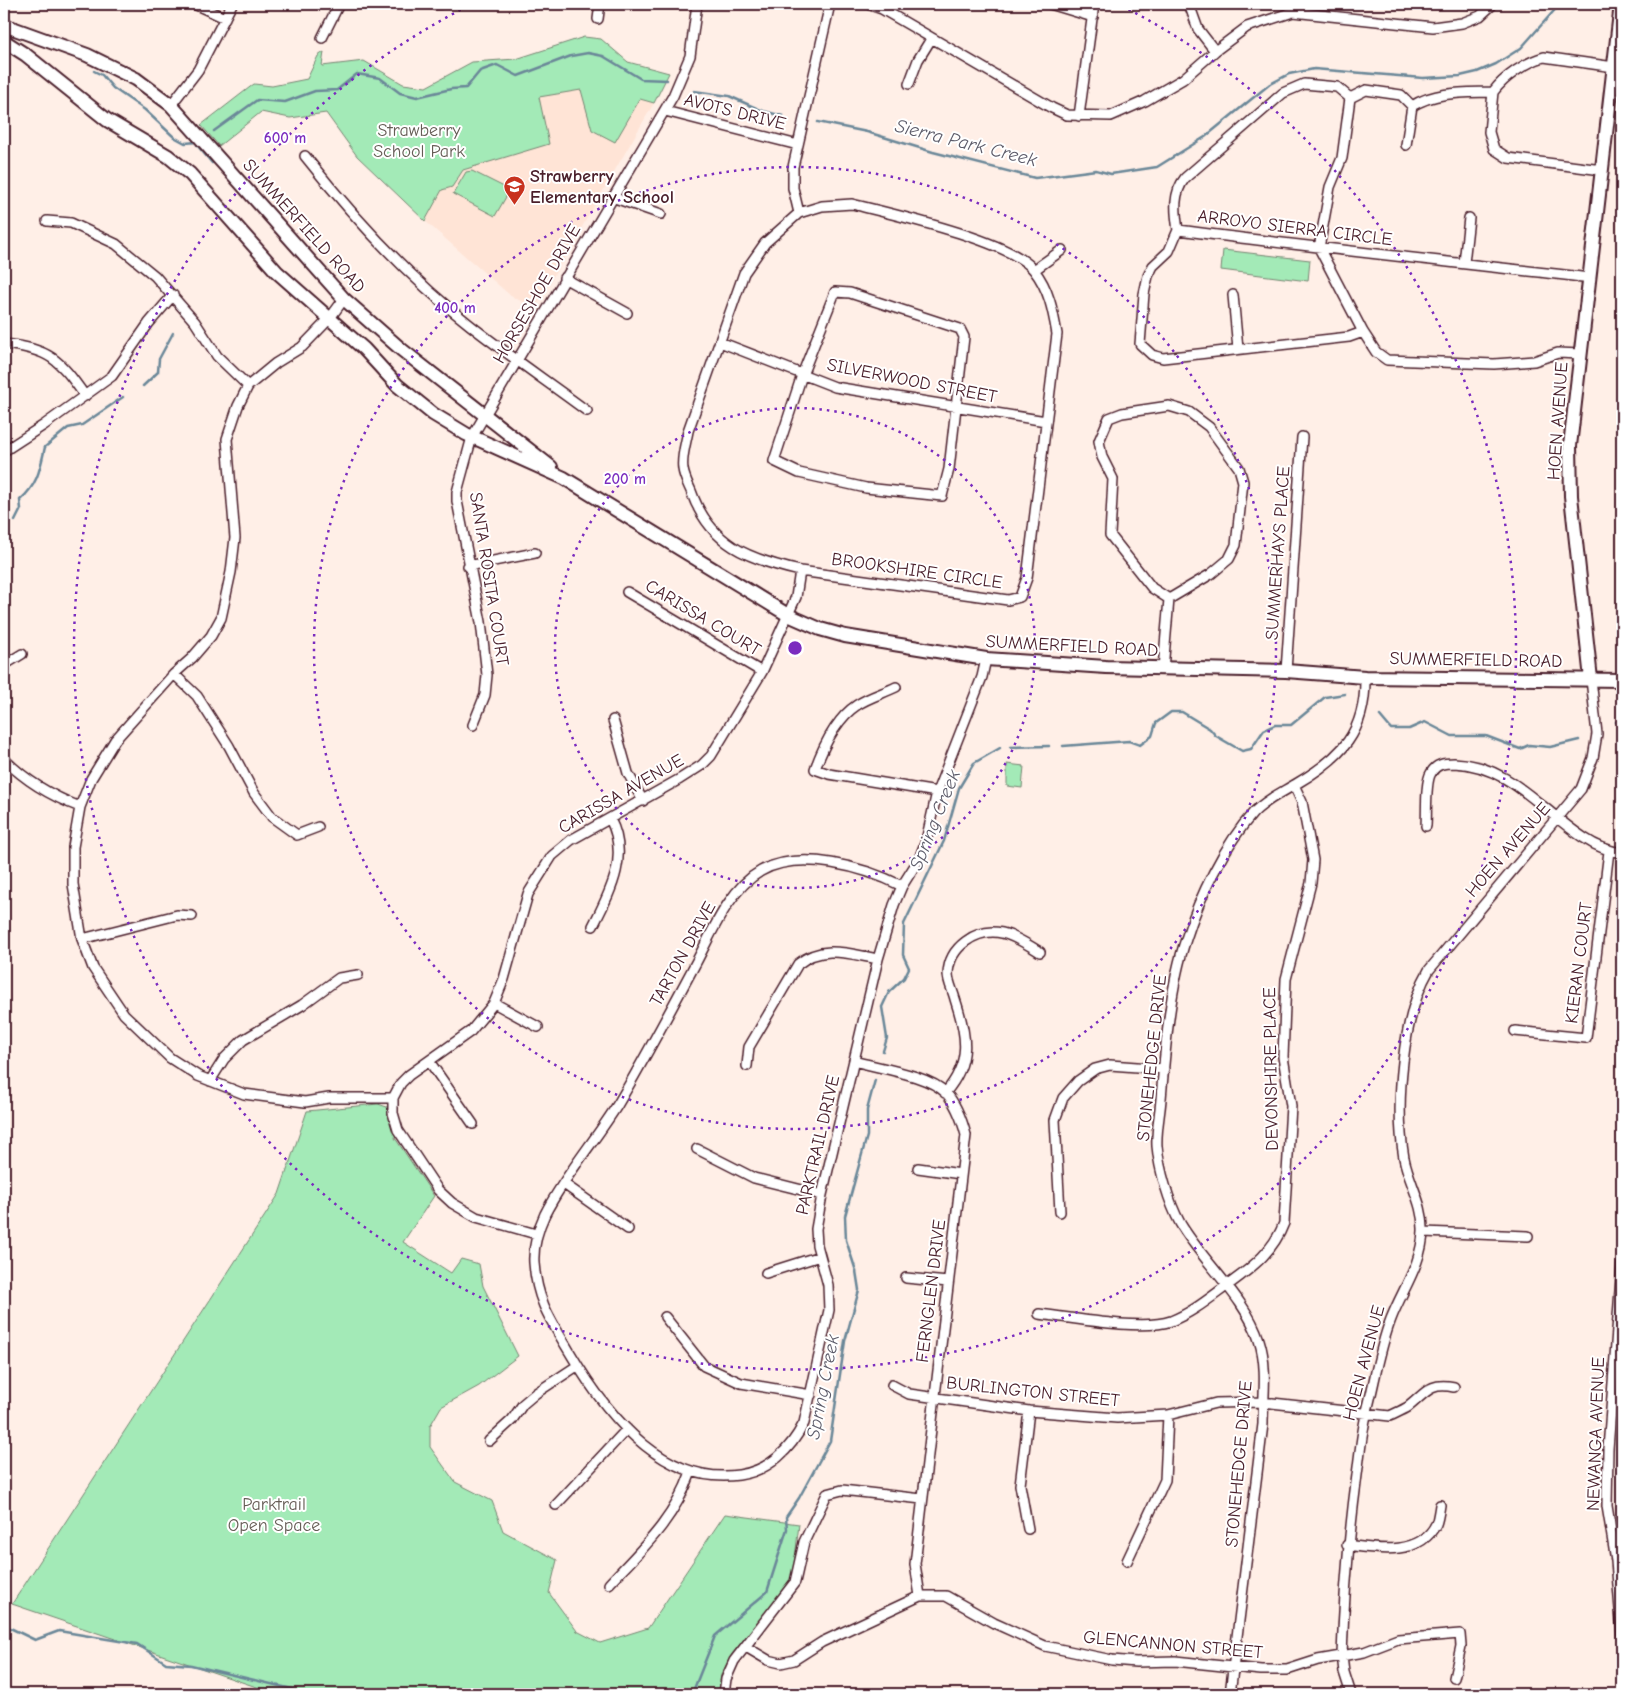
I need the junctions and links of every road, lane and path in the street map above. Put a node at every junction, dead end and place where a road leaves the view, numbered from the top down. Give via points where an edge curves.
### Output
1 (194, 4) edge
2 (232, 4) edge
3 (339, 4) edge
4 (431, 4) edge
5 (440, 4) edge
6 (600, 4) edge
7 (697, 4) edge
8 (830, 4) edge
9 (868, 4) edge
10 (1050, 4) edge
11 (1094, 4) edge
12 (1189, 4) edge
13 (1493, 4) edge
14 (1621, 4) edge
15 (1093, 17) junction
16 (225, 18) junction
17 (598, 20) dead end
18 (4, 25) edge
19 (322, 38) dead end
20 (931, 39) junction
21 (4, 41) edge
22 (1215, 50) junction
23 (1614, 67) junction
24 (908, 84) dead end
25 (1492, 92) junction
26 (1350, 98) junction
27 (171, 104) junction
28 (1412, 106) junction
29 (665, 111) junction
30 (1079, 116) junction
31 (798, 145) junction
32 (1406, 145) dead end
33 (305, 156) dead end
34 (1602, 170) junction
35 (612, 197) junction
36 (799, 213) junction
37 (661, 214) dead end
38 (1469, 218) dead end
39 (47, 221) dead end
40 (1178, 230) junction
41 (1319, 248) junction
42 (1062, 250) dead end
43 (1464, 262) junction
44 (1034, 270) junction
45 (564, 278) junction
46 (1590, 278) junction
47 (173, 295) junction
48 (1233, 295) dead end
49 (344, 299) junction
50 (627, 313) dead end
51 (330, 318) junction
52 (1363, 332) junction
53 (720, 342) junction
54 (4, 344) edge
55 (1238, 349) junction
56 (1580, 354) junction
57 (518, 360) junction
58 (802, 375) junction
59 (248, 386) junction
60 (85, 396) junction
61 (956, 408) junction
62 (587, 411) dead end
63 (485, 415) junction
64 (1046, 421) junction
65 (1302, 436) dead end
66 (472, 437) junction
67 (4, 451) edge
68 (564, 478) junction
69 (535, 553) dead end
70 (468, 566) junction
71 (800, 571) junction
72 (627, 592) dead end
73 (1169, 599) junction
74 (788, 615) junction
75 (22, 654) dead end
76 (986, 659) junction
77 (4, 665) edge
78 (1163, 668) junction
79 (1286, 671) junction
80 (762, 672) junction
81 (174, 674) junction
82 (1364, 677) junction
83 (1592, 679) junction
84 (1622, 680) edge
85 (896, 687) dead end
86 (613, 720) dead end
87 (472, 725) dead end
88 (4, 760) edge
89 (1294, 785) junction
90 (937, 792) junction
91 (643, 801) junction
92 (80, 807) junction
93 (610, 819) junction
94 (1558, 819) junction
95 (1426, 826) dead end
96 (318, 827) dead end
97 (1609, 851) junction
98 (1622, 854) edge
99 (902, 886) junction
100 (192, 916) dead end
101 (593, 926) dead end
102 (82, 939) junction
103 (1040, 952) dead end
104 (878, 959) junction
105 (358, 975) dead end
106 (494, 1003) junction
107 (538, 1027) dead end
108 (1515, 1031) dead end
109 (429, 1061) junction
110 (854, 1061) junction
111 (747, 1066) dead end
112 (1164, 1069) junction
113 (210, 1081) junction
114 (945, 1093) junction
115 (393, 1098) junction
116 (473, 1124) dead end
117 (697, 1149) dead end
118 (918, 1168) dead end
119 (961, 1174) junction
120 (564, 1184) junction
121 (822, 1195) junction
122 (1060, 1212) dead end
123 (628, 1229) dead end
124 (1423, 1232) junction
125 (536, 1234) junction
126 (1528, 1236) dead end
127 (820, 1256) junction
128 (1622, 1264) edge
129 (766, 1273) dead end
130 (906, 1278) dead end
131 (948, 1282) junction
132 (1226, 1286) junction
133 (1039, 1314) dead end
134 (665, 1316) dead end
135 (578, 1366) junction
136 (892, 1384) dead end
137 (1454, 1387) dead end
138 (811, 1395) junction
139 (934, 1398) junction
140 (1263, 1402) junction
141 (1029, 1411) junction
142 (1168, 1415) junction
143 (1366, 1415) junction
144 (627, 1429) junction
145 (489, 1441) dead end
146 (692, 1472) junction
147 (922, 1499) junction
148 (556, 1505) dead end
149 (1440, 1505) dead end
150 (1028, 1529) dead end
151 (1347, 1545) junction
152 (1126, 1561) dead end
153 (1619, 1561) edge
154 (609, 1584) dead end
155 (920, 1596) junction
156 (1622, 1634) edge
157 (746, 1647) junction
158 (1342, 1655) junction
159 (1233, 1667) junction
160 (1454, 1678) dead end
161 (724, 1694) edge
162 (1230, 1694) edge
163 (1351, 1694) edge

1 - 16 street
2 - 16 street
3 - 19 street
4 - 5 street
6 - 17 street
7 - 29 street, HORSESHOE DRIVE via 690,56
8 - 31 street
9 - 20 street
10 - 15 street
11 - 15 street
12 - 22 street via 1198,29
13 - 22 street via 1480,16 1462,23 1433,27 1293,12 1247,27
14 - 23 street, HOEN AVENUE
15 - 30 street
16 - 27 street via 198,70
18 - 27 street, SUMMERFIELD ROAD via 88,55 136,79
20 - 24 street
20 - 30 street via 1052,108
21 - 51 street, SUMMERFIELD ROAD via 107,120 168,156 190,174 271,266
22 - 30 street via 1183,79 1145,101 1111,116
23 - 25 street via 1544,57 1511,75
23 - 34 street, HOEN AVENUE
25 - 28 street via 1441,94
25 - 34 street via 1490,132 1494,149 1508,158
26 - 28 street via 1366,90 1401,95
26 - 40 street, ARROYO SIERRA CIRCLE via 1337,87 1304,84 1282,93 1178,187 1175,205
26 - 41 street via 1342,158 1330,186
27 - 49 street, SUMMERFIELD ROAD
28 - 32 street
29 - 31 street, AVOTS DRIVE
29 - 35 street, HORSESHOE DRIVE
31 - 36 street via 793,188
33 - 57 street via 375,238 428,290 470,326
34 - 46 street, HOEN AVENUE
35 - 37 street
35 - 45 street, HORSESHOE DRIVE
36 - 44 street, BROOKSHIRE CIRCLE via 822,206 852,204 1004,249 1021,257
36 - 53 street, BROOKSHIRE CIRCLE via 765,243 744,273
38 - 43 street
39 - 47 street via 71,222 116,244
40 - 41 street, ARROYO SIERRA CIRCLE
40 - 55 street via 1169,251 1153,266 1148,276 1140,344 1152,355 1163,358
41 - 43 street, ARROYO SIERRA CIRCLE
41 - 52 street
42 - 44 street
43 - 46 street, ARROYO SIERRA CIRCLE
44 - 64 street, BROOKSHIRE CIRCLE via 1052,300 1057,334
45 - 50 street
45 - 57 street, HORSESHOE DRIVE
46 - 56 street, HOEN AVENUE
47 - 59 street via 217,356
47 - 60 street via 112,376
48 - 55 street
49 - 51 street
49 - 63 street, SUMMERFIELD ROAD via 402,350
51 - 59 street via 302,347
51 - 66 street, SUMMERFIELD ROAD via 398,385 433,414
52 - 55 street via 1349,337
52 - 56 street via 1376,352 1387,360 1494,364 1534,361 1558,353
53 - 58 street, SILVERWOOD STREET
53 - 71 street, BROOKSHIRE CIRCLE via 688,431 683,469 696,505 717,536 733,549
54 - 60 street via 44,351 65,368
56 - 83 street, HOEN AVENUE via 1570,465 1571,496
57 - 62 street
57 - 63 street, HORSESHOE DRIVE
58 - 61 street, SILVERWOOD STREET via 835,387
58 - 61 street via 835,292 850,293 960,329 964,338
58 - 61 street via 774,461 798,474 856,486 942,496 949,468
59 - 81 street via 227,438 235,538 221,618 204,643
60 - 67 street
61 - 64 street, SILVERWOOD STREET
63 - 66 street, HORSESHOE DRIVE
63 - 68 street, SUMMERFIELD ROAD
64 - 71 street, BROOKSHIRE CIRCLE via 1027,578 1020,597 1008,600
65 - 79 street, SUMMERHAYS PLACE
66 - 68 street, SUMMERFIELD ROAD
66 - 70 street, SANTA ROSITA COURT via 456,492
68 - 74 street, SUMMERFIELD ROAD
69 - 70 street
70 - 87 street, SANTA ROSITA COURT via 481,622 487,675 485,695
71 - 74 street, CARISSA AVENUE via 796,597
72 - 80 street, CARISSA COURT
73 - 73 street via 1152,588 1110,536 1113,479 1102,457 1099,441 1109,418 1170,406 1189,412 1209,427 1239,468 1243,482 1236,544 1230,559
73 - 78 street
74 - 76 street, SUMMERFIELD ROAD via 845,636
74 - 80 street, CARISSA AVENUE
75 - 77 street
76 - 78 street, SUMMERFIELD ROAD
76 - 90 street, PARKTRAIL DRIVE
78 - 79 street, SUMMERFIELD ROAD
79 - 82 street, SUMMERFIELD ROAD
80 - 91 street, CARISSA AVENUE via 712,756
81 - 92 street via 116,740 91,779
81 - 96 street via 197,696 254,793 272,817 296,834
82 - 83 street, SUMMERFIELD ROAD
82 - 89 street, STONEHEDGE DRIVE via 1365,699 1360,719 1346,745 1326,766
83 - 84 street, SUMMERFIELD ROAD
83 - 94 street, HOEN AVENUE via 1596,746 1580,789
85 - 90 street via 858,704 847,713 821,753 815,769
86 - 91 street via 628,773
88 - 92 street via 56,798
89 - 112 street, STONEHEDGE DRIVE via 1268,798 1254,812 1239,831 1208,885 1179,960
89 - 132 street, DEVONSHIRE PLACE via 1302,802 1313,860 1311,883 1286,979 1284,1057 1291,1106 1284,1223 1266,1254
90 - 99 street, PARKTRAIL DRIVE via 926,841
91 - 93 street, CARISSA AVENUE
92 - 102 street via 73,847 73,884
93 - 101 street via 619,842 617,872
93 - 106 street, CARISSA AVENUE via 571,840 544,867 528,894
94 - 95 street via 1535,798 1495,773 1474,764 1446,763 1436,766 1430,774
94 - 97 street via 1583,838
94 - 124 street, HOEN AVENUE via 1428,970 1413,1003 1400,1122 1404,1160 1420,1203
97 - 98 street
97 - 108 street, KIERAN COURT via 1586,1038
99 - 104 street, PARKTRAIL DRIVE
99 - 120 street, TARTON DRIVE via 865,870 808,861 776,864 752,876 725,911 619,1102
100 - 102 street via 177,915
102 - 113 street via 93,968 124,1014 170,1058
103 - 114 street via 1001,933 972,937 952,954 948,976 966,1042 958,1076
104 - 110 street, PARKTRAIL DRIVE
104 - 111 street via 836,952 808,955 798,964 749,1048
105 - 113 street via 339,978 302,1005 243,1040 224,1059
106 - 107 street
106 - 109 street, CARISSA AVENUE via 471,1031
109 - 115 street, CARISSA AVENUE via 401,1083
109 - 116 street
110 - 114 street, FERNGLEN DRIVE via 928,1082
110 - 121 street, PARKTRAIL DRIVE
112 - 122 street via 1110,1065 1095,1069 1078,1081 1063,1098 1055,1120
112 - 132 street, STONEHEDGE DRIVE via 1157,1146 1169,1199 1181,1224
113 - 115 street via 244,1094 288,1101 364,1096
114 - 119 street, FERNGLEN DRIVE via 962,1119 966,1135
115 - 125 street via 398,1130 444,1196 476,1217
117 - 121 street via 754,1178
118 - 119 street
119 - 131 street, FERNGLEN DRIVE
120 - 123 street
120 - 125 street, TARTON DRIVE
121 - 127 street, PARKTRAIL DRIVE via 816,1229
124 - 126 street
124 - 143 street, HOEN AVENUE via 1416,1266 1391,1320
125 - 135 street, PARKTRAIL DRIVE via 536,1288 542,1306
127 - 129 street
127 - 138 street, PARKTRAIL DRIVE via 828,1285 829,1310
128 - 153 street, NEWANGA AVENUE via 1606,1506
130 - 131 street
131 - 139 street, FERNGLEN DRIVE
132 - 133 street, DEVONSHIRE PLACE via 1188,1313 1147,1326
132 - 140 street, STONEHEDGE DRIVE via 1249,1318 1259,1339 1265,1385
134 - 138 street via 704,1366 741,1382
135 - 144 street, PARKTRAIL DRIVE via 592,1389
135 - 145 street via 536,1393
136 - 139 street, BURLINGTON STREET via 909,1394
137 - 143 street, BURLINGTON STREET via 1440,1384 1432,1387 1390,1416
138 - 146 street, PARKTRAIL DRIVE via 798,1436 771,1463 728,1476
139 - 141 street, BURLINGTON STREET
139 - 147 street, FERNGLEN DRIVE
140 - 142 street, BURLINGTON STREET via 1216,1403
140 - 143 street, BURLINGTON STREET
140 - 159 street, STONEHEDGE DRIVE
141 - 142 street, BURLINGTON STREET via 1117,1418
141 - 150 street via 1020,1485
142 - 152 street via 1165,1480
143 - 151 street, HOEN AVENUE
144 - 146 street, PARKTRAIL DRIVE via 661,1458
144 - 148 street
146 - 154 street via 681,1499 664,1525
147 - 155 street, FERNGLEN DRIVE via 915,1564
147 - 157 street via 842,1490 828,1494 804,1542 795,1582
149 - 151 street via 1436,1525 1424,1538 1408,1546 1390,1550
151 - 158 street, HOEN AVENUE
153 - 156 street, NEWANGA AVENUE
155 - 157 street, GLENCANNON STREET via 822,1642 794,1660 781,1663 768,1660
155 - 159 street, GLENCANNON STREET via 946,1596 1022,1636 1075,1653 1136,1662 1175,1661
157 - 161 street via 734,1661
158 - 159 street, GLENCANNON STREET via 1287,1670
158 - 160 street, GLENCANNON STREET via 1364,1652 1410,1636 1460,1634 1461,1646
158 - 163 street, HOEN AVENUE
159 - 162 street, STONEHEDGE DRIVE

